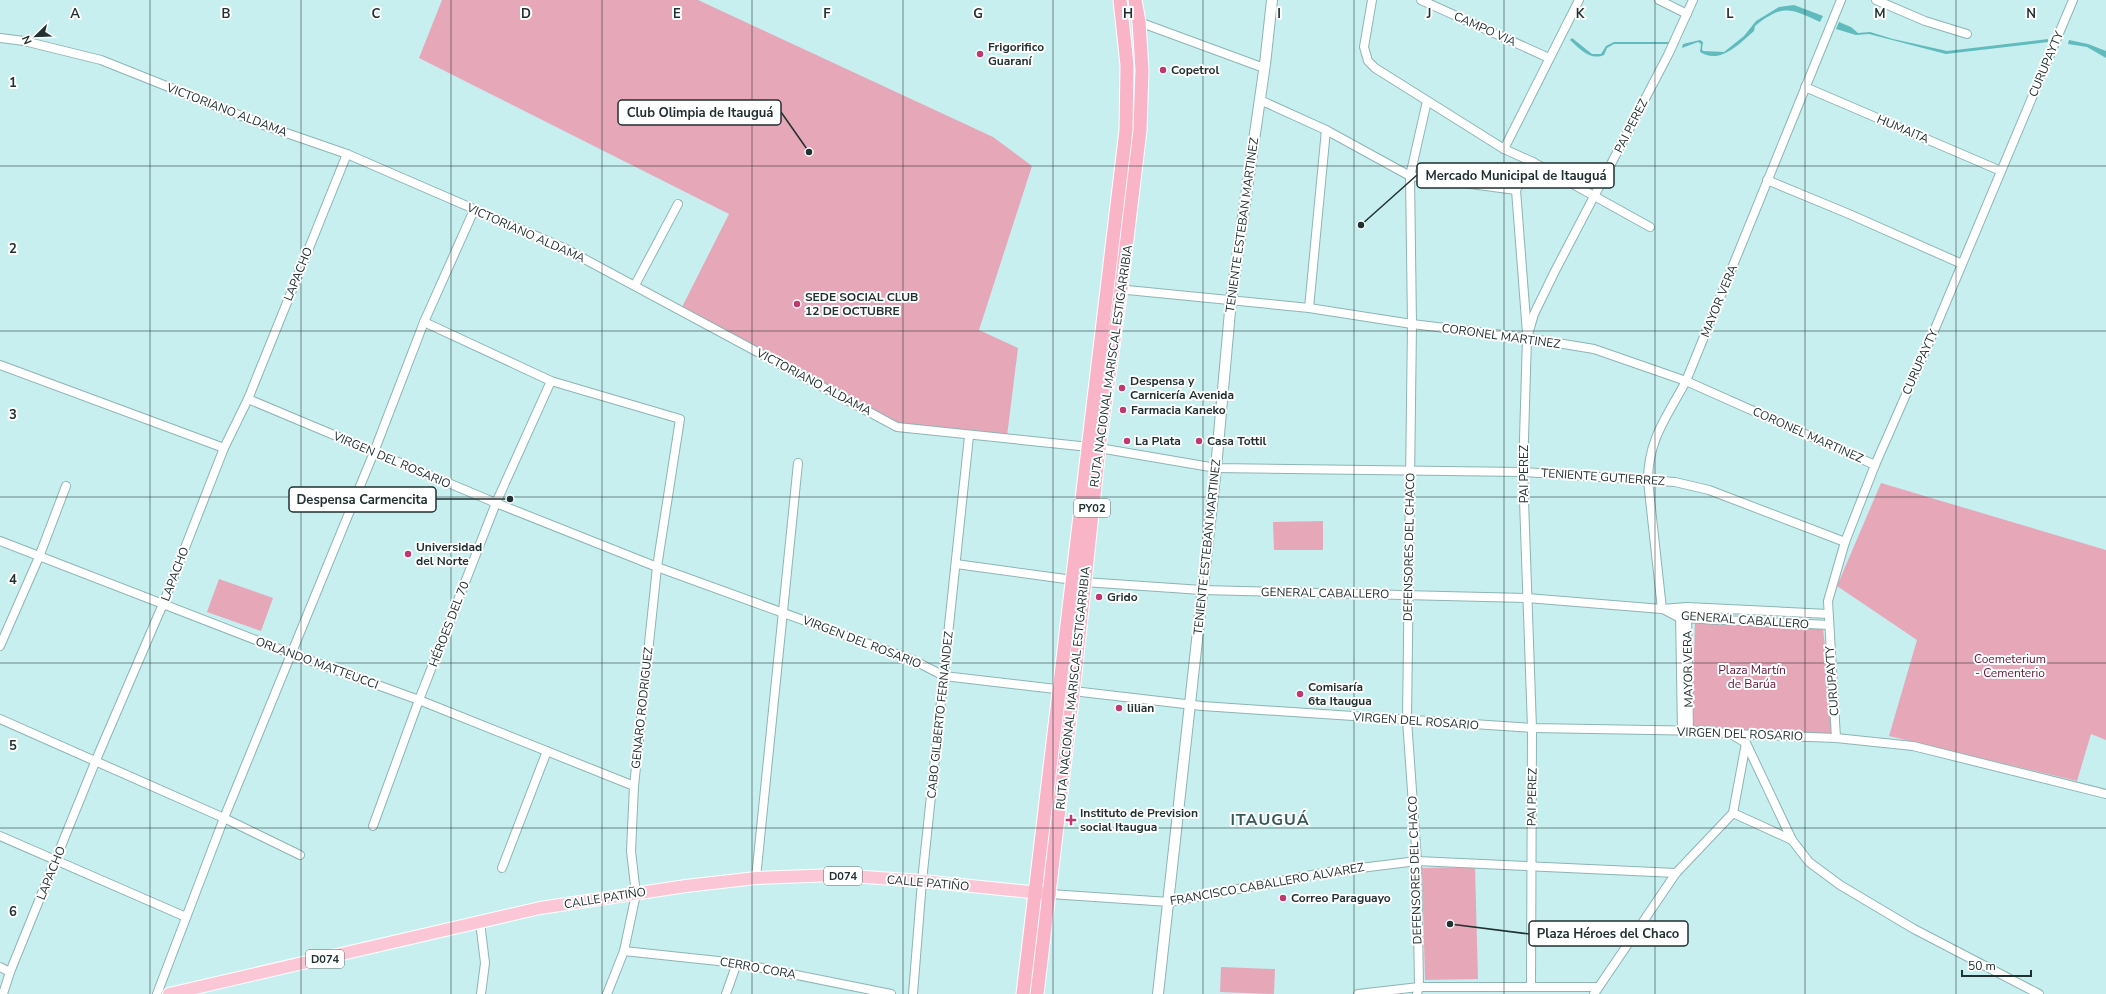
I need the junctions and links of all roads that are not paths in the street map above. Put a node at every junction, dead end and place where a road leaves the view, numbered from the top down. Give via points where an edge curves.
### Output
1 (1120, 0) edge
2 (1135, 0) edge
3 (1272, 0) edge
4 (1372, 0) edge
5 (1421, 0) edge
6 (1579, 0) edge
7 (1659, 0) edge
8 (1693, 0) edge
9 (1841, 0) edge
10 (1876, 0) edge
11 (2073, 0) edge
12 (1687, 14) junction
13 (1139, 22) junction
14 (1967, 34) dead end
15 (0, 38) edge
16 (1549, 58) junction
17 (1264, 68) junction
18 (1805, 87) junction
19 (1260, 100) junction
20 (1427, 101) junction
21 (1326, 130) junction
22 (1504, 149) junction
23 (347, 154) junction
24 (1533, 162) junction
25 (2001, 171) junction
26 (1410, 176) junction
27 (1767, 180) junction
28 (1516, 190) junction
29 (1596, 195) junction
30 (678, 204) dead end
31 (474, 210) junction
32 (1650, 227) dead end
33 (1962, 264) junction
34 (635, 285) junction
35 (1107, 288) junction
36 (1121, 289) junction
37 (1231, 300) junction
38 (1309, 308) junction
39 (424, 322) junction
40 (1412, 324) junction
41 (1527, 338) junction
42 (0, 365) edge
43 (550, 381) junction
44 (1686, 381) junction
45 (248, 399) junction
46 (969, 436) junction
47 (1094, 447) junction
48 (224, 448) junction
49 (374, 452) junction
50 (798, 463) dead end
51 (1875, 465) junction
52 (1216, 468) junction
53 (1410, 470) junction
54 (1523, 472) junction
55 (1648, 481) junction
56 (66, 486) dead end
57 (496, 504) junction
58 (0, 541) edge
59 (1845, 542) junction
60 (39, 556) junction
61 (956, 564) junction
62 (657, 567) junction
63 (1078, 581) junction
64 (1202, 590) junction
65 (1408, 595) junction
66 (1527, 598) junction
67 (163, 604) junction
68 (1683, 607) junction
69 (1662, 609) junction
70 (783, 613) junction
71 (1828, 614) junction
72 (1683, 618) junction
73 (1829, 625) junction
74 (0, 646) edge
75 (292, 654) junction
76 (944, 676) junction
77 (1067, 691) junction
78 (419, 700) junction
79 (1189, 704) junction
80 (0, 719) edge
81 (1407, 720) junction
82 (1532, 728) junction
83 (1686, 732) junction
84 (1731, 734) junction
85 (1836, 738) junction
86 (1746, 743) junction
87 (547, 751) junction
88 (96, 760) junction
89 (634, 786) junction
90 (2106, 794) edge
91 (1733, 813) junction
92 (224, 818) junction
93 (373, 826) dead end
94 (0, 836) edge
95 (1792, 840) junction
96 (300, 854) dead end
97 (57, 860) junction
98 (1417, 861) junction
99 (1531, 867) junction
100 (502, 868) dead end
101 (1676, 873) junction
102 (756, 878) junction
103 (922, 881) junction
104 (636, 894) junction
105 (1036, 894) junction
106 (1050, 894) junction
107 (1169, 902) junction
108 (186, 917) junction
109 (480, 922) junction
110 (624, 951) junction
111 (737, 963) junction
112 (0, 967) edge
113 (10, 972) junction
114 (1532, 986) junction
115 (1418, 991) edge
116 (1596, 991) edge
117 (3, 994) edge
118 (157, 994) edge
119 (169, 994) edge
120 (481, 994) edge
121 (607, 994) edge
122 (726, 994) edge
123 (891, 994) edge
124 (913, 994) edge
125 (1023, 994) edge
126 (1037, 994) edge
127 (1158, 994) edge
128 (1358, 994) edge
129 (2039, 994) edge

1 - 35 highway, RUTA NACIONAL MARISCAL ESTIGARRIBIA / PY02 via 1127,65 1128,106
2 - 13 highway, RUTA NACIONAL MARISCAL ESTIGARRIBIA / PY02
3 - 17 street, TENIENTE ESTEBAN MARTINEZ
4 - 20 street via 1364,47 1368,61
5 - 16 street, CAMPO VIA
6 - 16 street
7 - 12 street
8 - 12 street, PAI PEREZ
9 - 18 street, MAYOR VERA
10 - 14 street via 1925,21
11 - 25 street, CURUPAYTY
12 - 29 street, PAI PEREZ
13 - 17 street
13 - 36 highway, RUTA NACIONAL MARISCAL ESTIGARRIBIA / PY02 via 1142,70 1140,130
15 - 23 street, VICTORIANO ALDAMA via 24,41 101,60 269,127
16 - 22 street
17 - 19 street, TENIENTE ESTEBAN MARTINEZ
18 - 25 street, HUMAITA
18 - 27 street, MAYOR VERA
19 - 21 street
19 - 37 street, TENIENTE ESTEBAN MARTINEZ
20 - 22 street
20 - 26 street, DEFENSORES DEL CHACO
21 - 26 street
21 - 38 street
22 - 24 street
23 - 31 street, VICTORIANO ALDAMA
23 - 45 street, LAPACHO
24 - 28 street
24 - 29 street
25 - 33 street, CURUPAYTY
26 - 28 street
26 - 40 street, DEFENSORES DEL CHACO
27 - 33 street
27 - 44 street, MAYOR VERA
28 - 41 street
29 - 32 street
29 - 41 street, PAI PEREZ via 1534,314
30 - 34 street
31 - 34 street, VICTORIANO ALDAMA via 564,248
31 - 39 street
33 - 51 street, CURUPAYTY
34 - 46 street, VICTORIANO ALDAMA via 897,427
35 - 36 street, CORONEL MARTINEZ
35 - 47 highway, RUTA NACIONAL MARISCAL ESTIGARRIBIA / PY02
36 - 37 street, CORONEL MARTINEZ
36 - 47 highway, RUTA NACIONAL MARISCAL ESTIGARRIBIA / PY02
37 - 38 street, CORONEL MARTINEZ
37 - 52 street, TENIENTE ESTEBAN MARTINEZ
38 - 40 street, CORONEL MARTINEZ
39 - 43 street
39 - 49 street
40 - 41 street, CORONEL MARTINEZ
40 - 53 street, DEFENSORES DEL CHACO
41 - 44 street, CORONEL MARTINEZ via 1594,349
41 - 54 street, PAI PEREZ
42 - 48 street
43 - 57 street, HÉROES DEL 70
43 - 62 street, GENARO RODRIGUEZ via 680,419
44 - 51 street, CORONEL MARTINEZ
44 - 55 street, MAYOR VERA via 1654,440 1648,463
45 - 48 street, LAPACHO
45 - 49 street, VIRGEN DEL ROSARIO
46 - 47 street, VICTORIANO ALDAMA
46 - 61 street, CABO GILBERTO FERNANDEZ
47 - 52 street, TENIENTE GUTIERREZ
47 - 63 highway, RUTA NACIONAL MARISCAL ESTIGARRIBIA / PY02
48 - 67 street, LAPACHO
49 - 57 street, VIRGEN DEL ROSARIO
49 - 75 street
50 - 70 street
51 - 59 street, CURUPAYTY
52 - 53 street, TENIENTE GUTIERREZ
52 - 64 street, TENIENTE ESTEBAN MARTINEZ
53 - 54 street, TENIENTE GUTIERREZ
53 - 65 street, DEFENSORES DEL CHACO
54 - 55 street, TENIENTE GUTIERREZ
54 - 66 street, PAI PEREZ
55 - 59 street, TENIENTE GUTIERREZ via 1675,482 1709,490
55 - 69 street, MAYOR VERA
56 - 60 street
57 - 62 street, VIRGEN DEL ROSARIO
57 - 78 street, HÉROES DEL 70
58 - 60 street, ORLANDO MATTEUCCI
59 - 71 street, CURUPAYTY via 1828,600
60 - 67 street, ORLANDO MATTEUCCI
60 - 74 street
61 - 63 street, GENERAL CABALLERO
61 - 76 street, CABO GILBERTO FERNANDEZ
62 - 70 street, VIRGEN DEL ROSARIO
62 - 89 street, GENARO RODRIGUEZ
63 - 64 street, GENERAL CABALLERO
63 - 77 highway, RUTA NACIONAL MARISCAL ESTIGARRIBIA / PY02
64 - 65 street, GENERAL CABALLERO
64 - 79 street, TENIENTE ESTEBAN MARTINEZ
65 - 66 street, GENERAL CABALLERO
65 - 81 street, DEFENSORES DEL CHACO
66 - 69 street, GENERAL CABALLERO
66 - 82 street, PAI PEREZ
67 - 75 street, ORLANDO MATTEUCCI
67 - 88 street, LAPACHO
68 - 69 street, GENERAL CABALLERO
68 - 71 street, GENERAL CABALLERO
68 - 72 street, MAYOR VERA
69 - 72 street, GENERAL CABALLERO
70 - 76 street, VIRGEN DEL ROSARIO via 913,660
70 - 102 street
71 - 73 street, CURUPAYTY
72 - 73 street, GENERAL CABALLERO
72 - 83 street, MAYOR VERA
73 - 85 street, CURUPAYTY
75 - 78 street, ORLANDO MATTEUCCI
75 - 92 street
76 - 77 street, VIRGEN DEL ROSARIO
76 - 103 street, CABO GILBERTO FERNANDEZ
77 - 79 street, VIRGEN DEL ROSARIO
77 - 105 highway, RUTA NACIONAL MARISCAL ESTIGARRIBIA / PY02
77 - 106 highway, RUTA NACIONAL MARISCAL ESTIGARRIBIA / PY02
78 - 87 street, ORLANDO MATTEUCCI
78 - 93 street, HÉROES DEL 70
79 - 81 street, VIRGEN DEL ROSARIO
79 - 107 street, TENIENTE ESTEBAN MARTINEZ
80 - 88 street
81 - 82 street, VIRGEN DEL ROSARIO
81 - 98 street, DEFENSORES DEL CHACO
82 - 83 street, VIRGEN DEL ROSARIO
82 - 99 street, PAI PEREZ
83 - 84 street, VIRGEN DEL ROSARIO via 1710,731
84 - 85 street, VIRGEN DEL ROSARIO
84 - 86 street
85 - 90 street, VIRGEN DEL ROSARIO via 1913,746
86 - 91 street
86 - 95 street
87 - 89 street, ORLANDO MATTEUCCI
87 - 100 street
88 - 92 street
88 - 97 street, LAPACHO
89 - 104 street, GENARO RODRIGUEZ via 631,851
91 - 95 street
91 - 101 street
92 - 96 street
92 - 108 street
94 - 97 street
95 - 129 street via 1809,862 1840,885 1914,929
97 - 108 street
97 - 113 street, LAPACHO
98 - 99 street, FRANCISCO CABALLERO ALVAREZ
98 - 107 street, FRANCISCO CABALLERO ALVAREZ via 1328,872
98 - 115 street, DEFENSORES DEL CHACO
99 - 101 street, FRANCISCO CABALLERO ALVAREZ
99 - 114 street, PAI PEREZ
101 - 116 street
102 - 103 main road, CALLE PATIÑO / D074 via 836,875
102 - 104 main road, CALLE PATIÑO / D074
103 - 105 main road, CALLE PATIÑO / D074
103 - 124 street, CABO GILBERTO FERNANDEZ
104 - 109 main road, CALLE PATIÑO / D074 via 540,908
104 - 110 street, GENARO RODRIGUEZ
105 - 106 main road, CALLE PATIÑO / D074
105 - 125 highway, RUTA NACIONAL MARISCAL ESTIGARRIBIA / PY02
106 - 107 street, FRANCISCO CABALLERO ALVAREZ
106 - 126 highway, RUTA NACIONAL MARISCAL ESTIGARRIBIA / PY02
107 - 127 street, TENIENTE ESTEBAN MARTINEZ
108 - 118 street
109 - 119 main road, CALLE PATIÑO / D074
109 - 120 street via 485,963
110 - 111 street, CERRO CORA
110 - 121 street, GENARO RODRIGUEZ
111 - 122 street
111 - 123 street, CERRO CORA
112 - 113 street
113 - 117 street, LAPACHO
114 - 115 street
114 - 116 street
115 - 128 street

